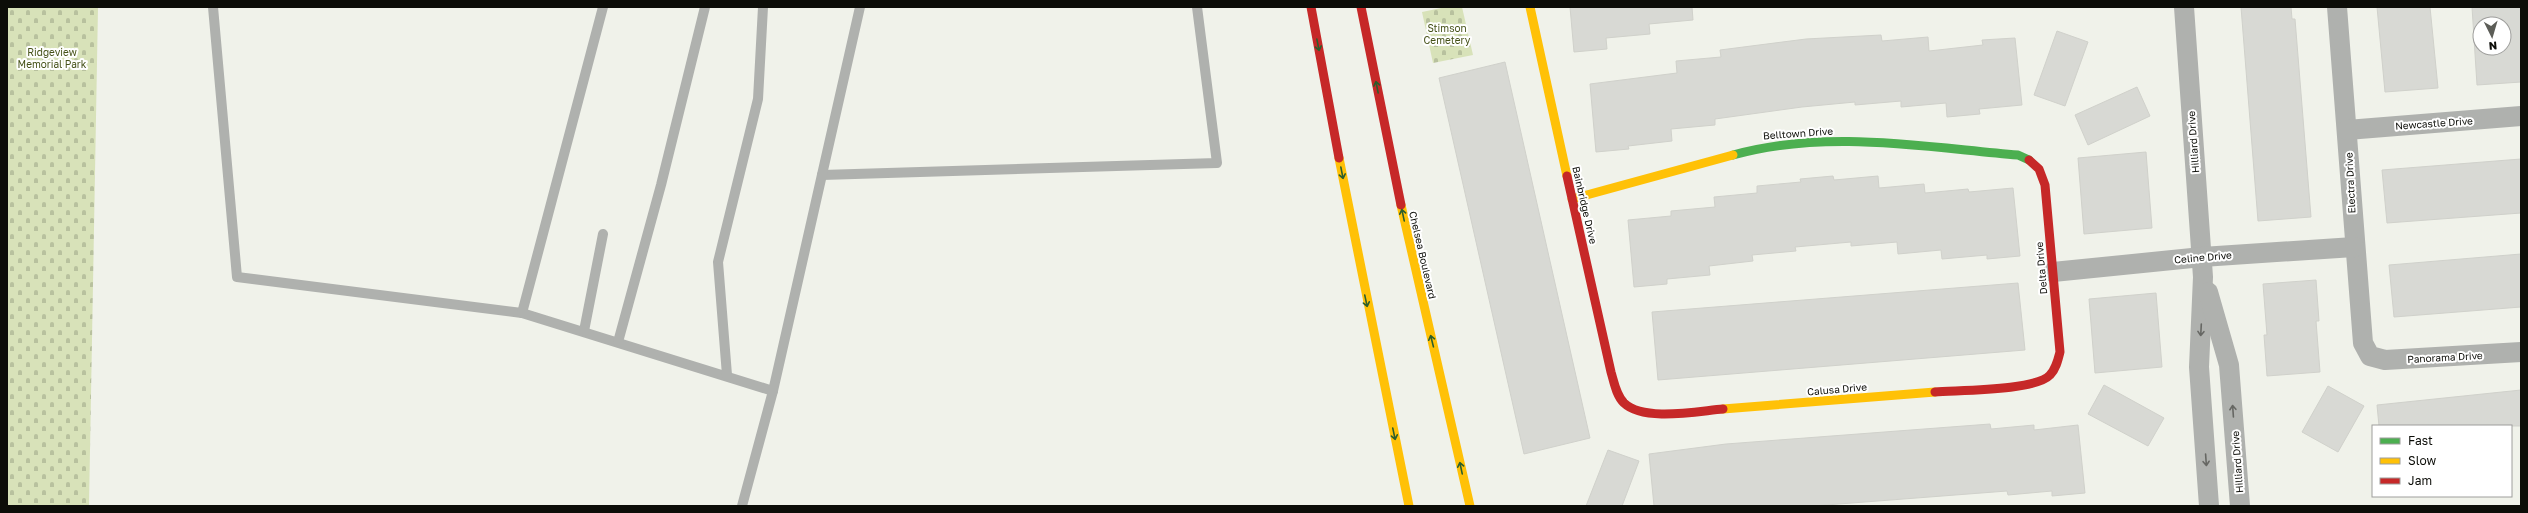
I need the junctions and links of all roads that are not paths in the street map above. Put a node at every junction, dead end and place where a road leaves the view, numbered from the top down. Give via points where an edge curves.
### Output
1 (213, 7) edge
2 (603, 7) edge
3 (705, 7) edge
4 (763, 7) edge
5 (860, 7) edge
6 (1197, 7) edge
7 (1311, 7) edge
8 (1361, 7) edge
9 (1530, 7) edge
10 (2184, 7) edge
11 (2337, 7) edge
12 (2521, 116) edge
13 (2347, 130) junction
14 (2031, 160) joint
15 (822, 175) junction
16 (1572, 199) junction
17 (603, 234) dead end
18 (2354, 247) junction
19 (2202, 257) junction
20 (2053, 272) junction
21 (2204, 277) junction
22 (522, 313) junction
23 (584, 331) junction
24 (618, 342) junction
25 (2521, 352) edge
26 (2370, 356) joint
27 (727, 375) junction
28 (2051, 376) joint
29 (773, 391) junction
30 (1624, 405) joint
31 (742, 506) edge
32 (1409, 506) edge
33 (1470, 506) edge
34 (2209, 506) edge
35 (2240, 506) edge

1 - 22 lane via 237,277
2 - 22 lane
3 - 24 lane via 661,185
4 - 27 lane via 758,99 718,262
5 - 15 lane
6 - 15 lane via 1216,162
7 -> 32 street via 1354,240
33 -> 8 street, Chelsea Boulevard via 1404,220
9 - 16 street, Bainbridge Drive
10 - 19 street, Hilliard Drive
11 - 13 street, Electra Drive
12 - 13 street, Newcastle Drive
13 - 18 street, Electra Drive
14 - 16 street, Belltown Drive via 2018,154 1859,141 1814,141 1765,146
14 - 20 street, Delta Drive via 2041,170 2045,185
15 - 29 lane
16 - 30 street, Bainbridge Drive via 1616,391
17 - 23 lane
18 - 19 street, Celine Drive
18 - 26 street, Electra Drive via 2360,328 2363,343
19 - 20 street, Celine Drive
19 - 21 street, Hilliard Drive
20 - 28 street, Delta Drive via 2060,352 2057,366
21 -> 34 street, Hilliard Drive via 2199,367
35 -> 21 street, Hilliard Drive via 2229,365
22 - 23 lane
23 - 24 lane
24 - 27 lane
25 - 26 street, Panorama Drive via 2385,360
27 - 29 lane
28 - 30 street, Calusa Drive via 2028,385 1657,414 1638,412
29 - 31 lane

